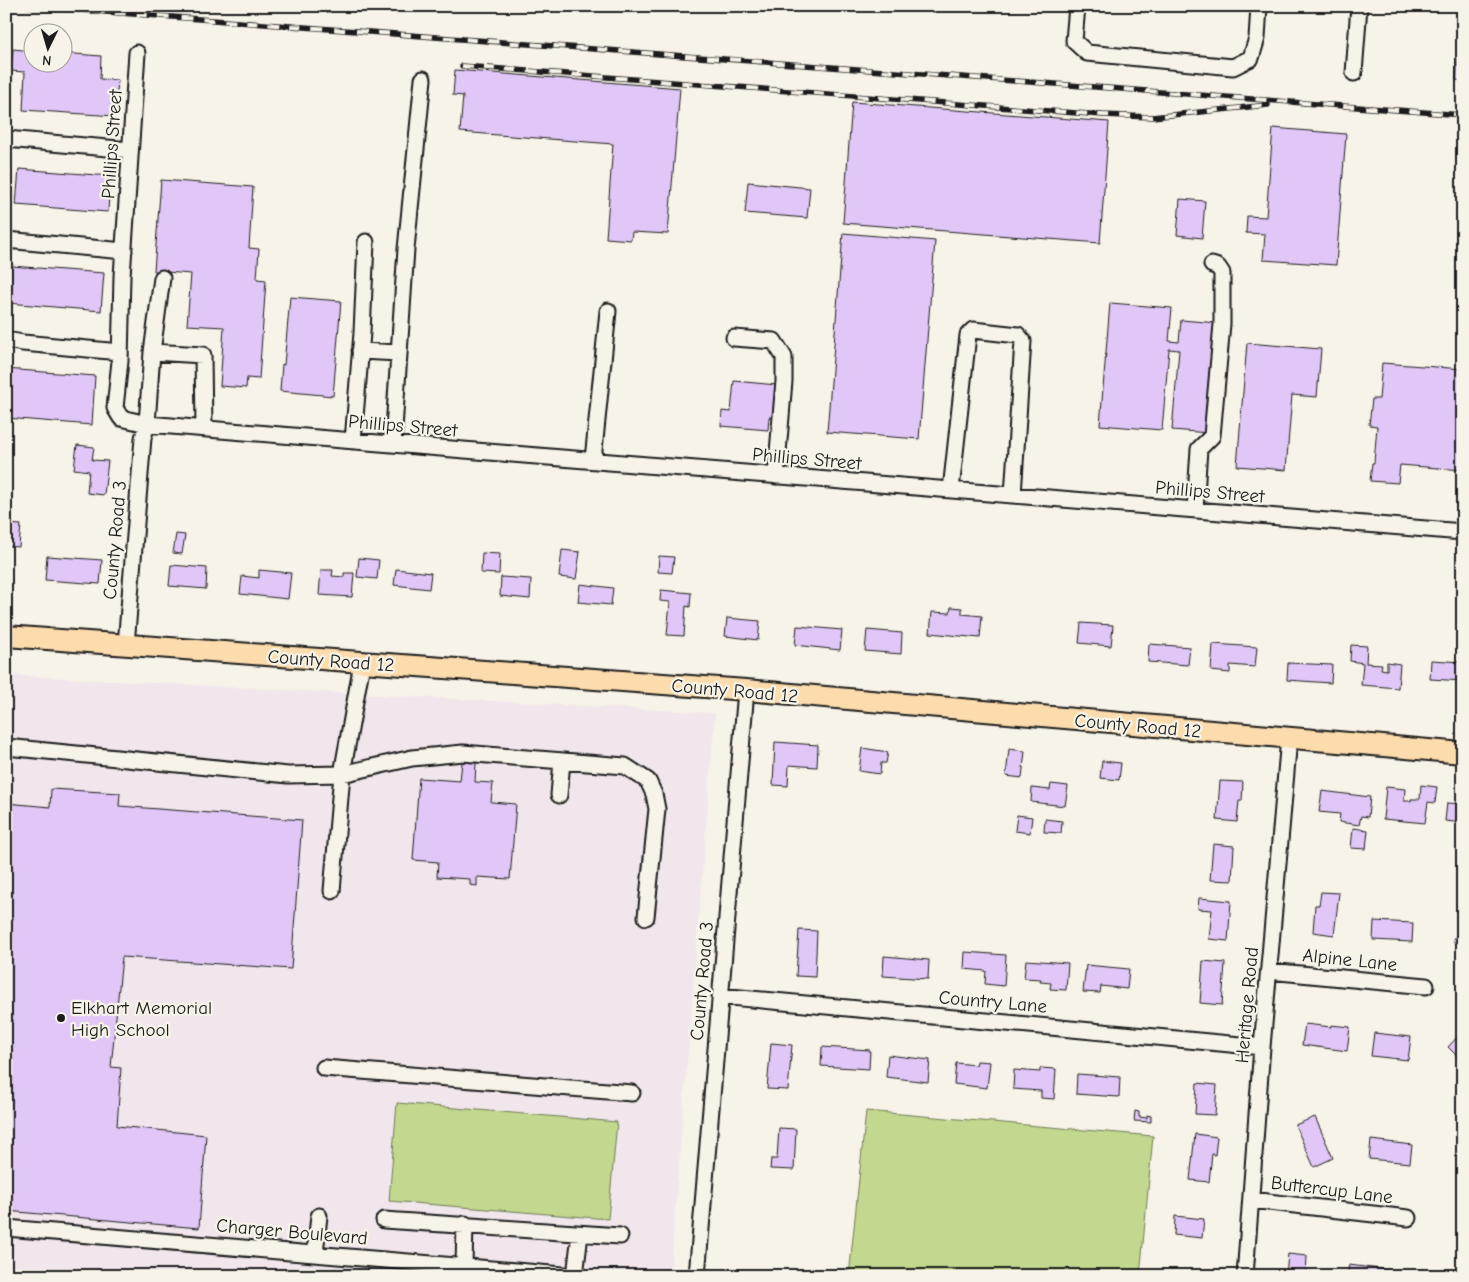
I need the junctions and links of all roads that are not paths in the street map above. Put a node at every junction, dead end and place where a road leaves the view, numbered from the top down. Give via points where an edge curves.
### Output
1 (1077, 6) edge
2 (1259, 6) edge
3 (1359, 6) edge
4 (138, 53) dead end
5 (1354, 73) dead end
6 (423, 79) dead end
7 (6, 139) edge
8 (130, 150) junction
9 (6, 240) edge
10 (366, 242) dead end
11 (124, 251) junction
12 (1212, 264) dead end
13 (162, 278) dead end
14 (608, 311) dead end
15 (734, 338) dead end
16 (6, 340) edge
17 (360, 351) junction
18 (120, 352) junction
19 (152, 352) junction
20 (399, 353) junction
21 (204, 428) junction
22 (145, 431) junction
23 (353, 441) junction
24 (393, 444) junction
25 (593, 460) junction
26 (776, 476) junction
27 (951, 490) junction
28 (1013, 495) junction
29 (1196, 510) junction
30 (1463, 532) edge
31 (6, 636) edge
32 (126, 645) junction
33 (362, 663) junction
34 (746, 690) junction
35 (1289, 738) junction
36 (6, 748) edge
37 (1463, 754) edge
38 (562, 761) junction
39 (342, 774) junction
40 (559, 795) dead end
41 (332, 891) dead end
42 (646, 917) dead end
43 (1269, 971) junction
44 (1426, 986) dead end
45 (720, 996) junction
46 (1262, 1047) junction
47 (324, 1068) dead end
48 (632, 1093) dead end
49 (1251, 1200) junction
50 (319, 1216) dead end
51 (1408, 1218) dead end
52 (384, 1220) dead end
53 (465, 1224) junction
54 (6, 1228) edge
55 (580, 1234) junction
56 (620, 1236) dead end
57 (315, 1253) junction
58 (464, 1266) junction
59 (575, 1276) edge
60 (697, 1276) edge
61 (1245, 1276) edge

1 - 2 street via 1074,41 1087,53 1233,67 1251,58 1257,38
3 - 5 street
4 - 8 street, Phillips Street
6 - 20 street
7 - 8 street
8 - 11 street, Phillips Street
9 - 11 street
10 - 17 street
11 - 18 street, Phillips Street
12 - 29 street via 1222,273 1222,324 1212,436 1198,449
13 - 19 street, County Road 3
14 - 25 street
15 - 26 street via 774,341 784,357
16 - 18 street
17 - 20 street
17 - 23 street
18 - 22 street, Phillips Street via 116,408 121,418
19 - 21 street via 203,355
19 - 22 street, County Road 3
20 - 24 street
21 - 22 street, Phillips Street
21 - 23 street, Phillips Street
22 - 32 street, County Road 3
23 - 24 street, Phillips Street
24 - 25 street, Phillips Street
25 - 26 street, Phillips Street
26 - 27 street, Phillips Street
27 - 28 street, Phillips Street
27 - 28 street via 968,335 973,330 1018,335 1023,341
28 - 29 street, Phillips Street
29 - 30 street, Phillips Street
31 - 32 main road, County Road 12
32 - 33 main road, County Road 12
33 - 34 main road, County Road 12
33 - 39 street
34 - 35 main road, County Road 12
34 - 45 street, County Road 3
35 - 37 main road, County Road 12
35 - 43 street, Heritage Road
36 - 39 street via 288,775
38 - 39 street via 463,753 412,758
38 - 40 street
38 - 42 street via 625,766 648,781 657,809
39 - 41 street
43 - 44 street, Alpine Lane
43 - 46 street, Heritage Road
45 - 46 street, Country Lane
45 - 60 street, County Road 3
46 - 49 street, Heritage Road
47 - 48 street
49 - 51 street, Buttercup Lane
49 - 61 street, Heritage Road
50 - 57 street
52 - 53 street
53 - 55 street
53 - 58 street
54 - 57 street, Charger Boulevard
55 - 56 street
55 - 59 street
57 - 58 street, Charger Boulevard
58 - 59 street, Charger Boulevard

